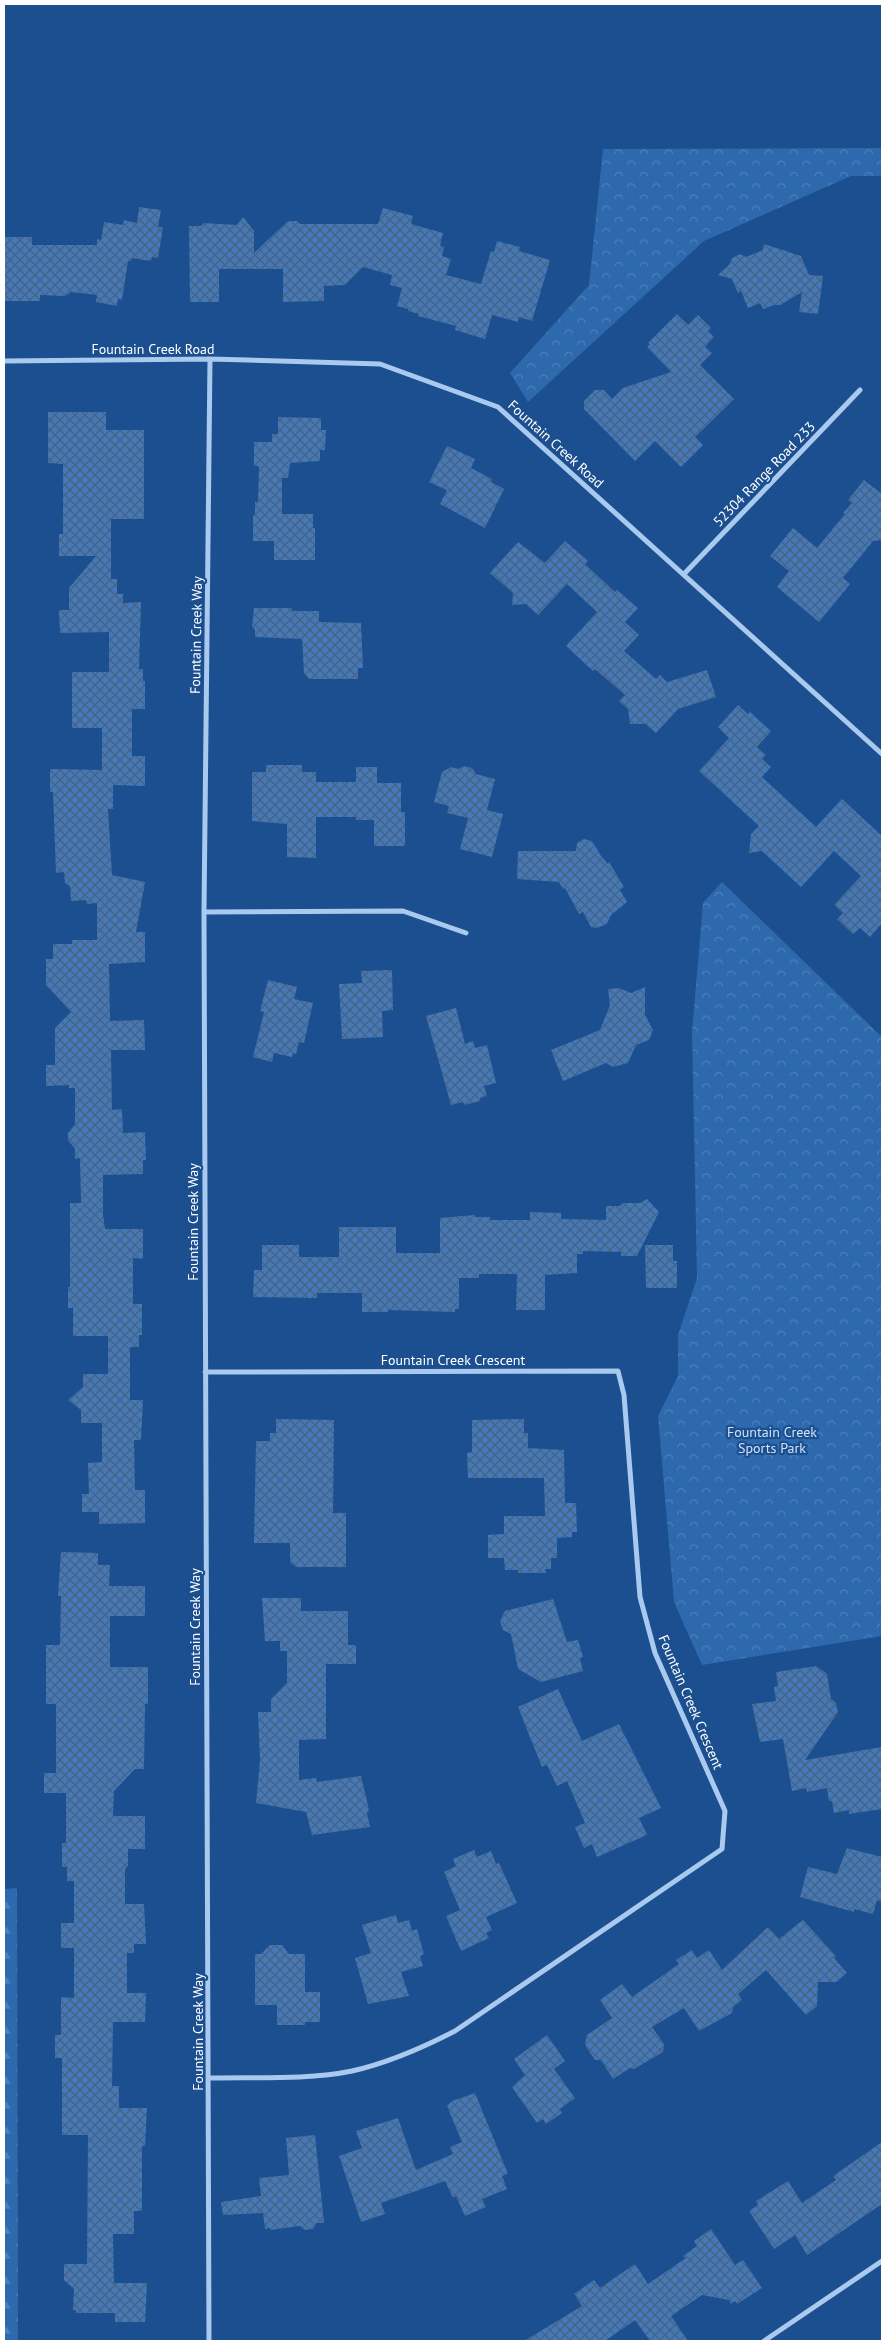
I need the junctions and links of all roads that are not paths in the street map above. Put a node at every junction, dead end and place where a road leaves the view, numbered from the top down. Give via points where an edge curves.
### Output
1 (210, 360) junction
2 (4, 361) edge
3 (860, 390) dead end
4 (684, 574) junction
5 (882, 754) edge
6 (204, 912) junction
7 (466, 933) dead end
8 (205, 1372) junction
9 (210, 2078) junction
10 (882, 2261) edge
11 (209, 2341) edge
12 (764, 2341) edge

1 - 2 street, Fountain Creek Road
1 - 4 street, Fountain Creek Road via 380,364 498,407
1 - 6 street, Fountain Creek Way
3 - 4 street, 52304 Range Road 233
4 - 5 street, Fountain Creek Road
6 - 7 street via 403,911
6 - 8 street, Fountain Creek Way
8 - 9 street, Fountain Creek Way
8 - 9 street, Fountain Creek Crescent via 618,1371 624,1395 640,1597 655,1653 725,1811 722,1849 455,2031 417,2051 351,2071
9 - 11 street, Fountain Creek Way
10 - 12 street

